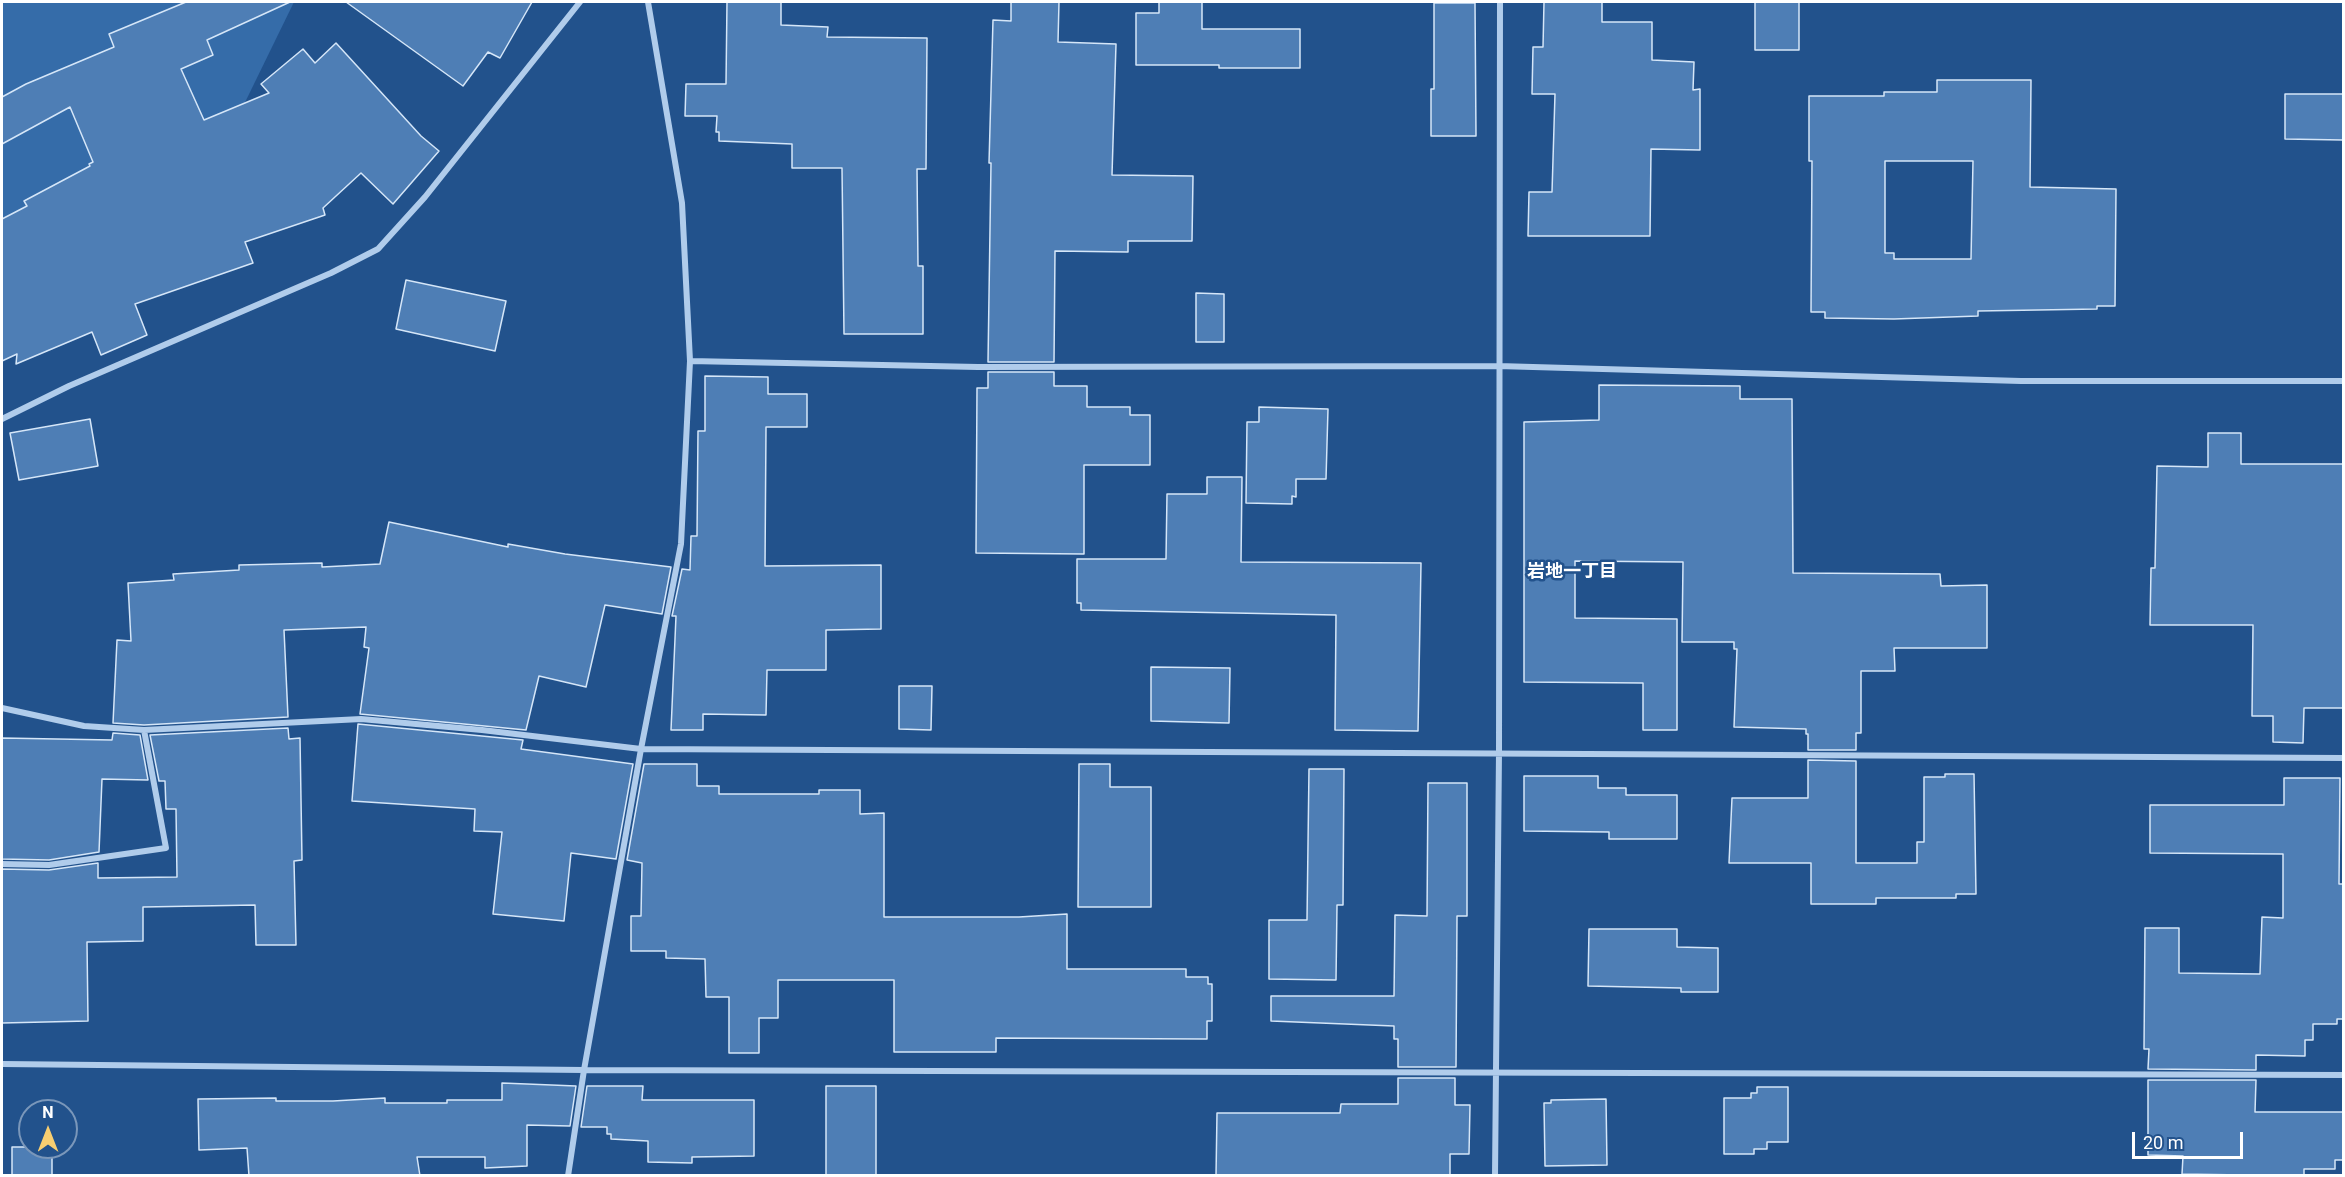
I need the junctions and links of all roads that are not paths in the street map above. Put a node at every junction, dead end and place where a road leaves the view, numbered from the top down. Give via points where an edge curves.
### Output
1 (580, 2) edge
2 (648, 2) edge
3 (1500, 2) edge
4 (690, 361) junction
5 (1498, 366) junction
6 (2343, 381) edge
7 (2, 419) edge
8 (2, 708) edge
9 (144, 729) junction
10 (641, 749) junction
11 (1499, 752) junction
12 (2343, 758) edge
13 (2, 864) edge
14 (2, 1064) edge
15 (584, 1070) junction
16 (1496, 1072) junction
17 (2343, 1075) edge
18 (568, 1176) edge
19 (1495, 1176) edge

1 - 7 street via 425,197 378,249
2 - 4 street via 682,203
3 - 5 street
4 - 5 street via 978,367
4 - 10 street via 681,544
5 - 6 street via 2021,381
5 - 11 street
8 - 9 street via 84,726
9 - 10 street via 361,719
9 - 13 street via 166,848 49,865
10 - 11 street
10 - 15 street
11 - 12 street
11 - 16 street
14 - 15 street
15 - 16 street
15 - 18 street
16 - 17 street
16 - 19 street

